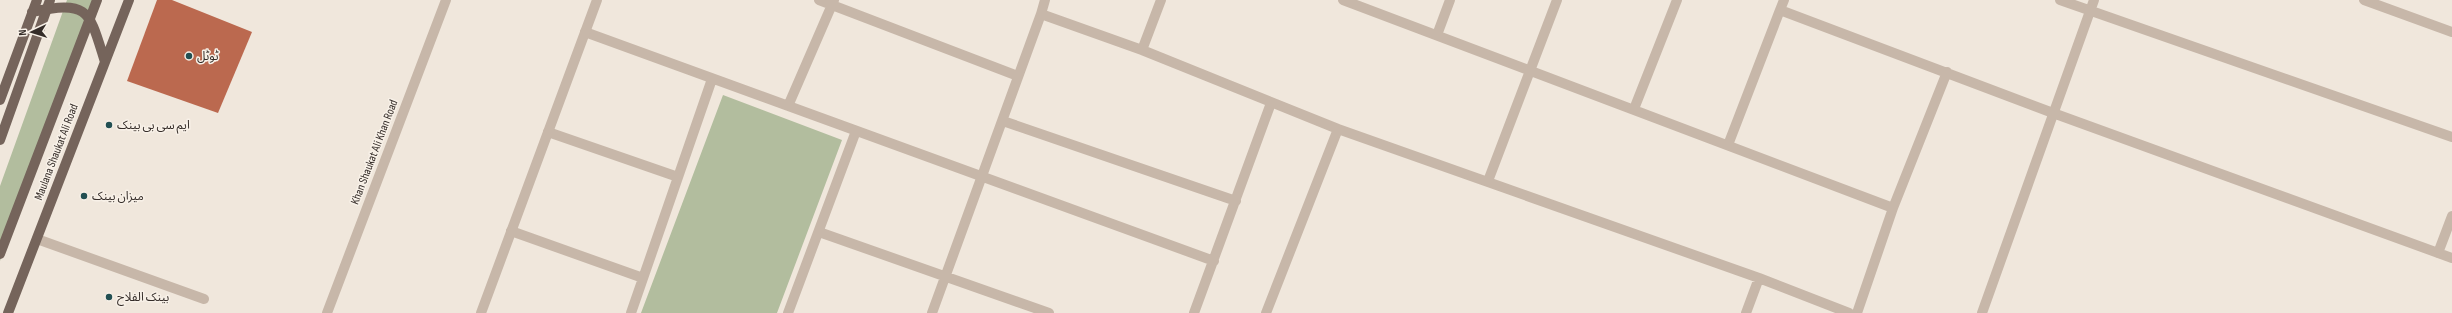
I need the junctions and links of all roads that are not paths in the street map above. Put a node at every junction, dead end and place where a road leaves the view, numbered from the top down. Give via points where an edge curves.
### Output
1 (37, 0) edge
2 (50, 0) edge
3 (97, 0) edge
4 (129, 0) edge
5 (446, 0) edge
6 (597, 0) edge
7 (819, 0) edge
8 (1045, 0) edge
9 (1161, 0) edge
10 (1343, 0) edge
11 (1450, 0) edge
12 (1557, 0) edge
13 (1677, 0) edge
14 (2060, 0) edge
15 (2094, 0) edge
16 (2364, 0) edge
17 (833, 2) edge
18 (1782, 5) edge
19 (2090, 11) junction
20 (32, 12) junction
21 (1041, 14) junction
22 (585, 32) junction
23 (2452, 32) edge
24 (1437, 35) junction
25 (1142, 50) junction
26 (105, 62) junction
27 (1530, 70) junction
28 (1947, 72) junction
29 (1018, 76) junction
30 (712, 79) junction
31 (0, 100) edge
32 (1271, 103) junction
33 (788, 106) junction
34 (1634, 109) junction
35 (2052, 112) junction
36 (1003, 121) junction
37 (1338, 129) junction
38 (856, 131) junction
39 (548, 132) junction
40 (2452, 137) edge
41 (0, 140) edge
42 (1728, 145) junction
43 (678, 177) junction
44 (982, 177) junction
45 (1488, 181) junction
46 (1236, 201) junction
47 (1893, 208) junction
48 (2452, 216) edge
49 (511, 232) junction
50 (819, 232) junction
51 (37, 239) junction
52 (2438, 253) junction
53 (0, 254) edge
54 (2452, 258) edge
55 (1214, 261) junction
56 (946, 277) junction
57 (643, 278) junction
58 (1759, 278) junction
59 (204, 300) dead end
60 (8, 313) edge
61 (327, 313) edge
62 (481, 313) edge
63 (631, 313) edge
64 (788, 313) edge
65 (932, 313) edge
66 (1049, 313) edge
67 (1194, 313) edge
68 (1266, 313) edge
69 (1746, 313) edge
70 (1849, 313) edge
71 (1857, 313) edge
72 (1982, 313) edge

1 - 20 main road
2 - 41 main road, bridge
3 - 53 main road, bridge
4 - 26 main road, Maulana Shaukat Ali Road
5 - 61 street, Khan Shaukat Ali Khan Road
6 - 22 street
7 - 17 street
8 - 21 street
9 - 25 street
10 - 24 street
11 - 24 street
12 - 27 street
13 - 34 street
14 - 19 street
15 - 19 street
16 - 23 street
17 - 29 street
17 - 33 street
18 - 28 street
18 - 42 street
19 - 35 street
19 - 40 street
20 - 26 main road via 63,5 77,7 83,11 94,26
20 - 31 main road
21 - 25 street
21 - 29 street
22 - 30 street
22 - 39 street
24 - 27 street
25 - 32 street
26 - 51 main road, Maulana Shaukat Ali Road
27 - 34 street
27 - 45 street
28 - 35 street
28 - 47 street
29 - 36 street
30 - 33 street
30 - 43 street
32 - 37 street
32 - 46 street
33 - 38 street
34 - 42 street
35 - 52 street
35 - 72 street
36 - 44 street
36 - 46 street
37 - 45 street
37 - 68 street
38 - 44 street
38 - 50 street
39 - 43 street
39 - 49 street
42 - 47 street
43 - 57 street
44 - 55 street
44 - 56 street
45 - 58 street
46 - 55 street
47 - 71 street
48 - 52 street
49 - 57 street
49 - 62 street
50 - 56 street
50 - 64 street
51 - 59 street
51 - 60 main road, Maulana Shaukat Ali Road
52 - 54 street
55 - 67 street
56 - 65 street
56 - 66 street
57 - 63 street
58 - 69 street
58 - 70 street

